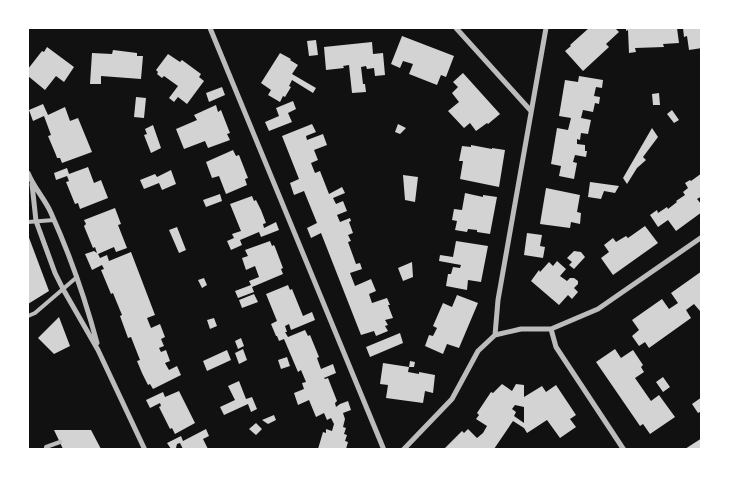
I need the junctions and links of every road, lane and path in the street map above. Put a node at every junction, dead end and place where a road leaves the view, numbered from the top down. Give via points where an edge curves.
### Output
1 (210, 28) edge
2 (456, 28) edge
3 (546, 28) edge
4 (531, 111) junction
5 (28, 173) edge
6 (32, 184) junction
7 (54, 220) junction
8 (36, 221) junction
9 (28, 222) edge
10 (702, 237) edge
11 (77, 277) junction
12 (62, 289) junction
13 (28, 316) edge
14 (551, 329) junction
15 (495, 335) junction
16 (98, 350) junction
17 (60, 442) dead end
18 (46, 450) edge
19 (145, 450) edge
20 (384, 450) edge
21 (403, 450) edge
22 (624, 450) edge

1 - 20 street
2 - 4 street
3 - 4 street
4 - 15 street via 498,300
5 - 6 street
6 - 7 street
6 - 8 street
7 - 8 lane
7 - 11 street
8 - 9 lane
8 - 12 street
10 - 14 street via 598,309
11 - 12 lane
11 - 16 street
12 - 13 lane
12 - 16 street
14 - 15 street via 521,329
14 - 22 street via 556,347
15 - 21 street via 478,351 452,400
16 - 19 street
17 - 18 lane via 46,447

